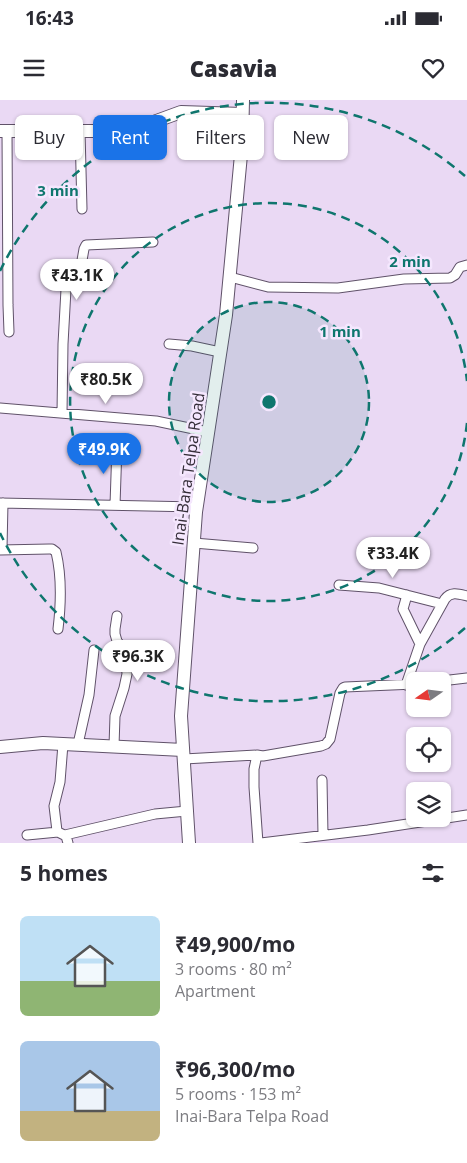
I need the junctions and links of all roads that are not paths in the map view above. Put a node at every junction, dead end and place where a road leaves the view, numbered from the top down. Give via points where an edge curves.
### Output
1 (243, 100) edge
2 (242, 114) junction
3 (4, 131) edge
4 (83, 131) edge
5 (81, 160) edge
6 (4, 202) edge
7 (82, 209) dead end
8 (153, 242) dead end
9 (467, 265) edge
10 (230, 276) junction
11 (4, 305) edge
12 (9, 332) dead end
13 (169, 344) dead end
14 (220, 352) junction
15 (0, 408) edge
16 (62, 413) junction
17 (208, 432) junction
18 (117, 446) dead end
19 (1, 503) edge
20 (115, 505) junction
21 (197, 507) junction
22 (194, 543) junction
23 (253, 548) dead end
24 (1, 550) edge
25 (338, 585) dead end
26 (407, 595) junction
27 (467, 596) edge
28 (442, 604) junction
29 (117, 616) dead end
30 (58, 629) dead end
31 (420, 644) junction
32 (94, 650) dead end
33 (413, 672) edge
34 (467, 678) edge
35 (451, 680) edge
36 (406, 684) edge
37 (62, 744) junction
38 (78, 744) junction
39 (114, 746) junction
40 (0, 748) edge
41 (184, 754) junction
42 (256, 755) junction
43 (322, 780) dead end
44 (187, 811) junction
45 (467, 815) edge
46 (27, 835) dead end
47 (323, 835) junction
48 (63, 837) edge
49 (189, 843) edge
50 (259, 843) edge

1 - 2 street, Inai-Bara Telpa Road
2 - 4 street via 181,112 129,131
2 - 10 street, Inai-Bara Telpa Road
3 - 6 street
5 - 7 street
6 - 11 street
8 - 16 street via 88,245 84,249 81,266 68,269
9 - 10 street via 460,267 450,278 404,279 338,288 268,287
10 - 14 street, Inai-Bara Telpa Road
11 - 12 street
13 - 14 street
14 - 17 street, Inai-Bara Telpa Road
15 - 16 street
16 - 17 street via 156,421
17 - 21 street, Inai-Bara Telpa Road
18 - 20 street
19 - 20 street
19 - 24 street
20 - 21 street
21 - 22 street, Inai-Bara Telpa Road
22 - 23 street
22 - 41 street, Inai-Bara Telpa Road via 181,716
24 - 30 street via 52,549 56,552 60,591
25 - 26 street via 380,588
26 - 28 street
26 - 31 street via 404,611
27 - 28 street via 450,594
28 - 31 street
29 - 39 street via 115,634 124,652 127,674 115,716
31 - 33 street
32 - 38 street via 89,695
34 - 35 street
36 - 42 street via 342,688 328,742 321,746
37 - 38 street
37 - 40 street
37 - 48 street via 60,782 54,806 57,831
38 - 39 street
39 - 41 street
41 - 42 street
41 - 44 street, Inai-Bara Telpa Road
42 - 50 street via 254,787
43 - 47 street
44 - 48 street via 155,814
44 - 49 street, Inai-Bara Telpa Road
45 - 47 street
46 - 48 street
47 - 50 street

